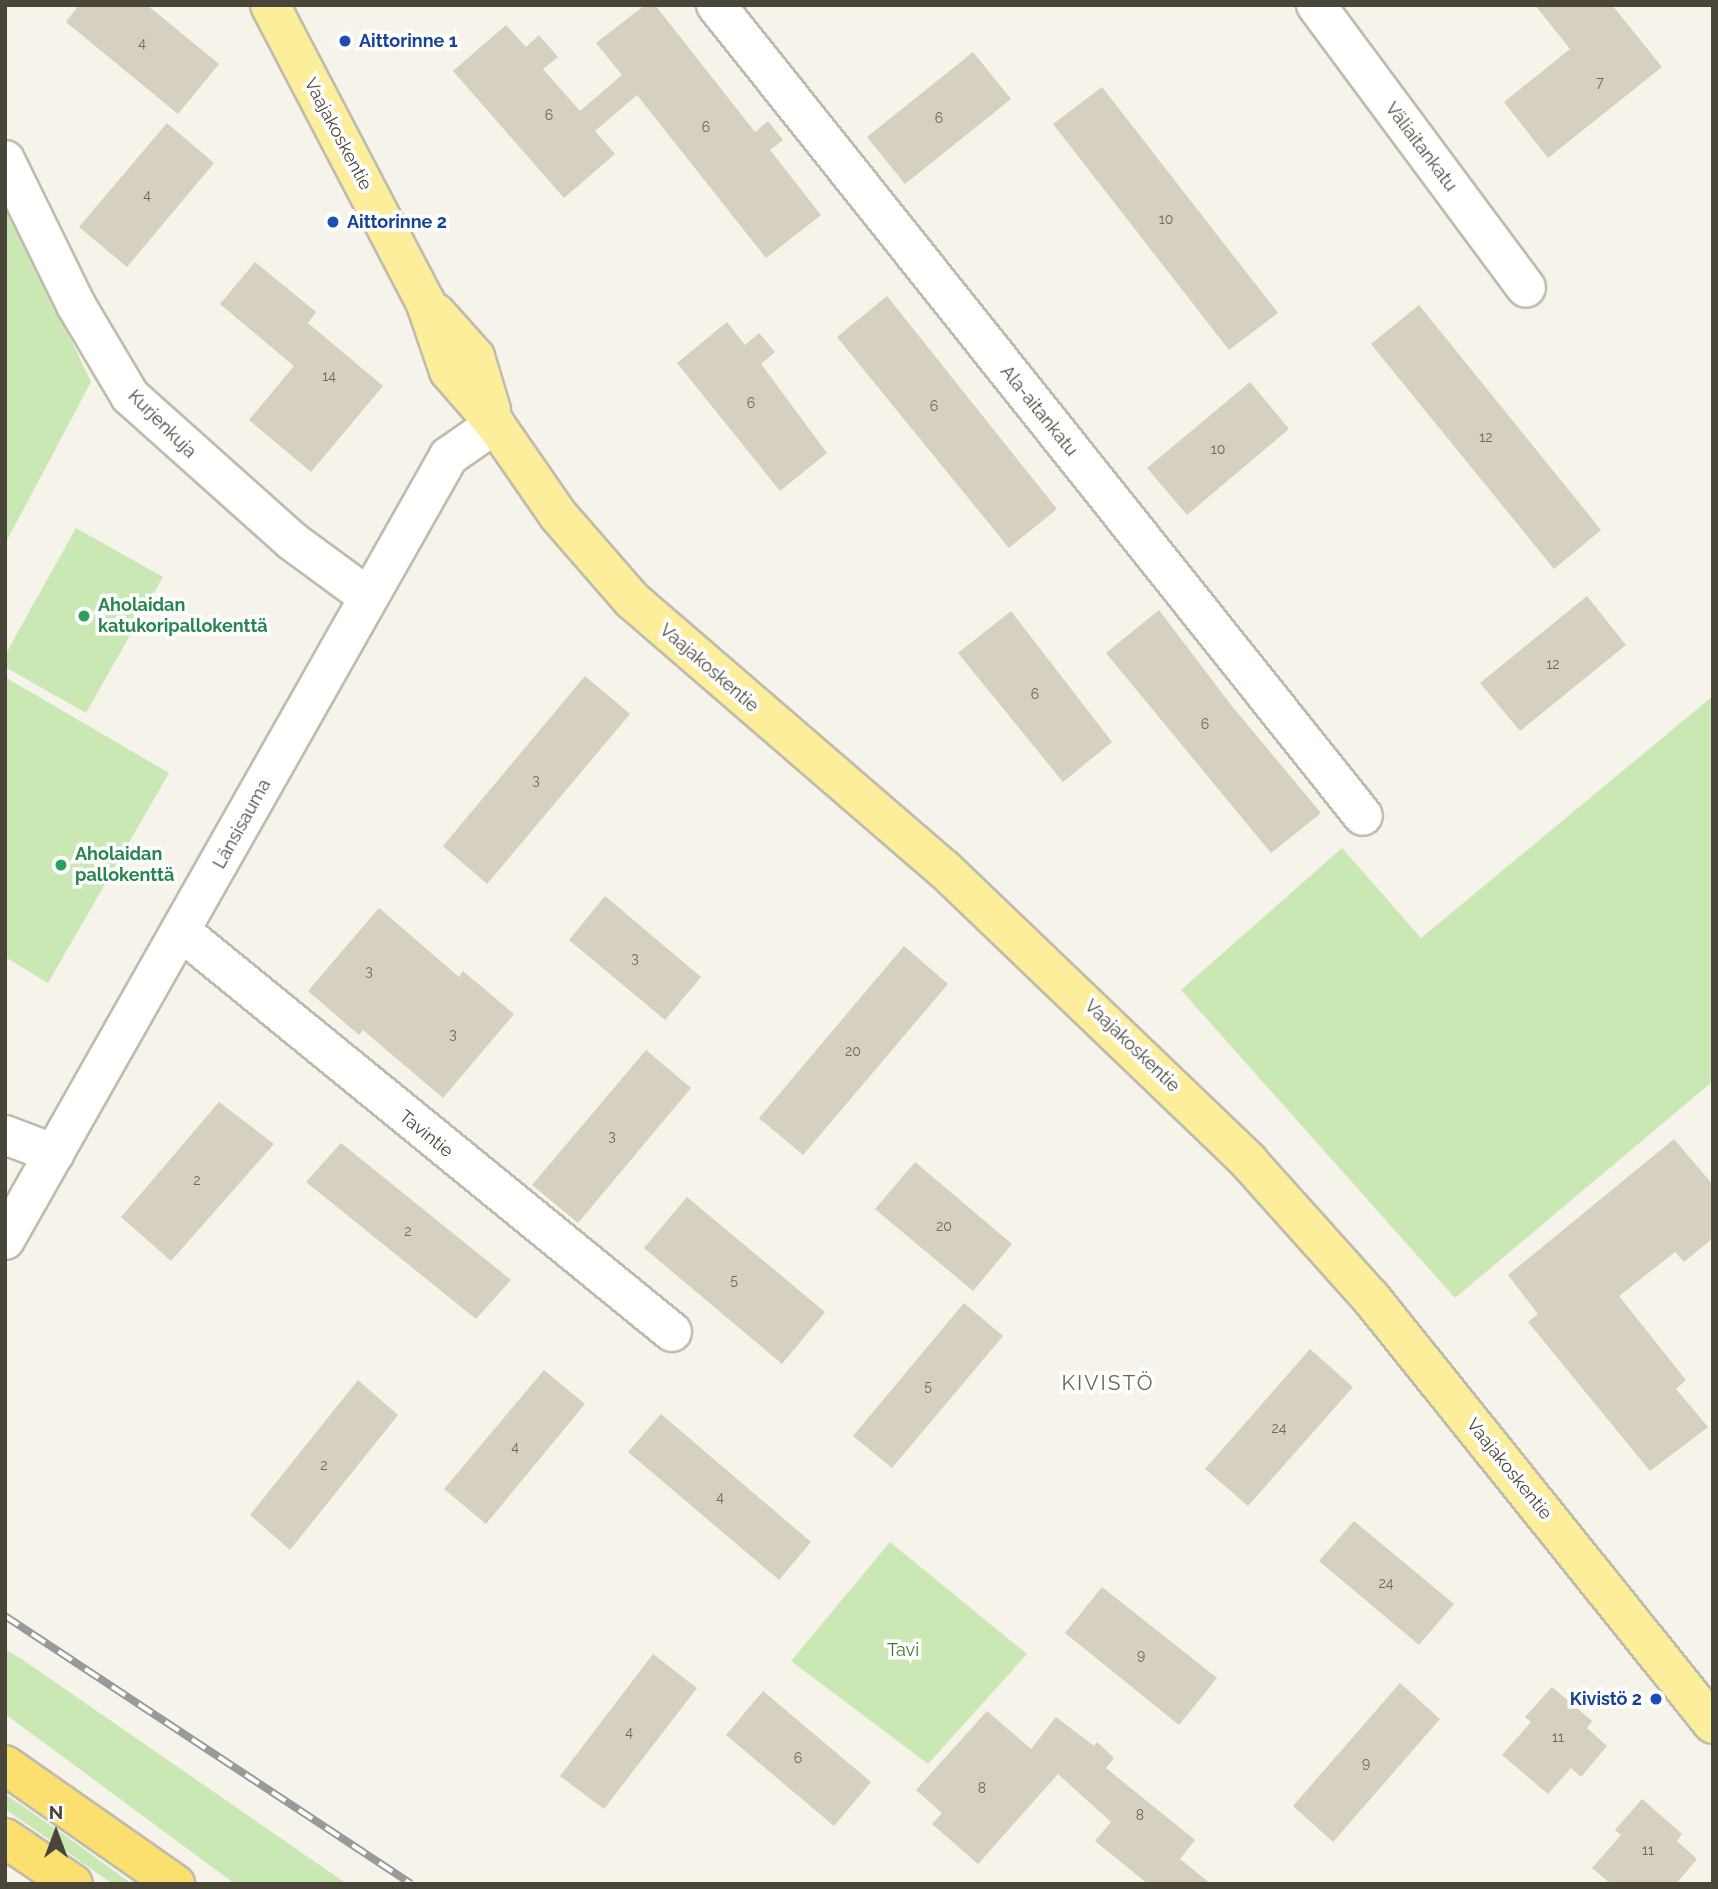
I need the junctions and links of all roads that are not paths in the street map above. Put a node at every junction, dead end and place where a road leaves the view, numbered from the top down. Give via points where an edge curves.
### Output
1 (270, 5) edge
2 (716, 5) edge
3 (1316, 5) edge
4 (5, 160) edge
5 (1526, 288) dead end
6 (495, 424) junction
7 (367, 596) junction
8 (1363, 816) dead end
9 (183, 933) junction
10 (5, 1135) edge
11 (55, 1154) junction
12 (5, 1240) edge
13 (671, 1332) dead end
14 (1713, 1724) edge
15 (5, 1765) edge
16 (5, 1838) edge
17 (73, 1884) edge
18 (175, 1884) edge

1 - 6 main road, Vaajakoskentie via 425,301 475,356
2 - 8 street, Ala-aitankatu
3 - 5 street, Väliaitankatu
4 - 7 street, Kurjenkuja via 76,305 130,396 292,541
6 - 7 street, Länsisauma via 449,456
6 - 14 main road, Vaajakoskentie via 558,515 632,600 944,869 1248,1161 1371,1298
7 - 9 street, Länsisauma
9 - 11 street, Länsisauma
9 - 13 street, Tavintie
10 - 11 street
11 - 12 street, Länsisauma
15 - 18 highway
16 - 17 highway

